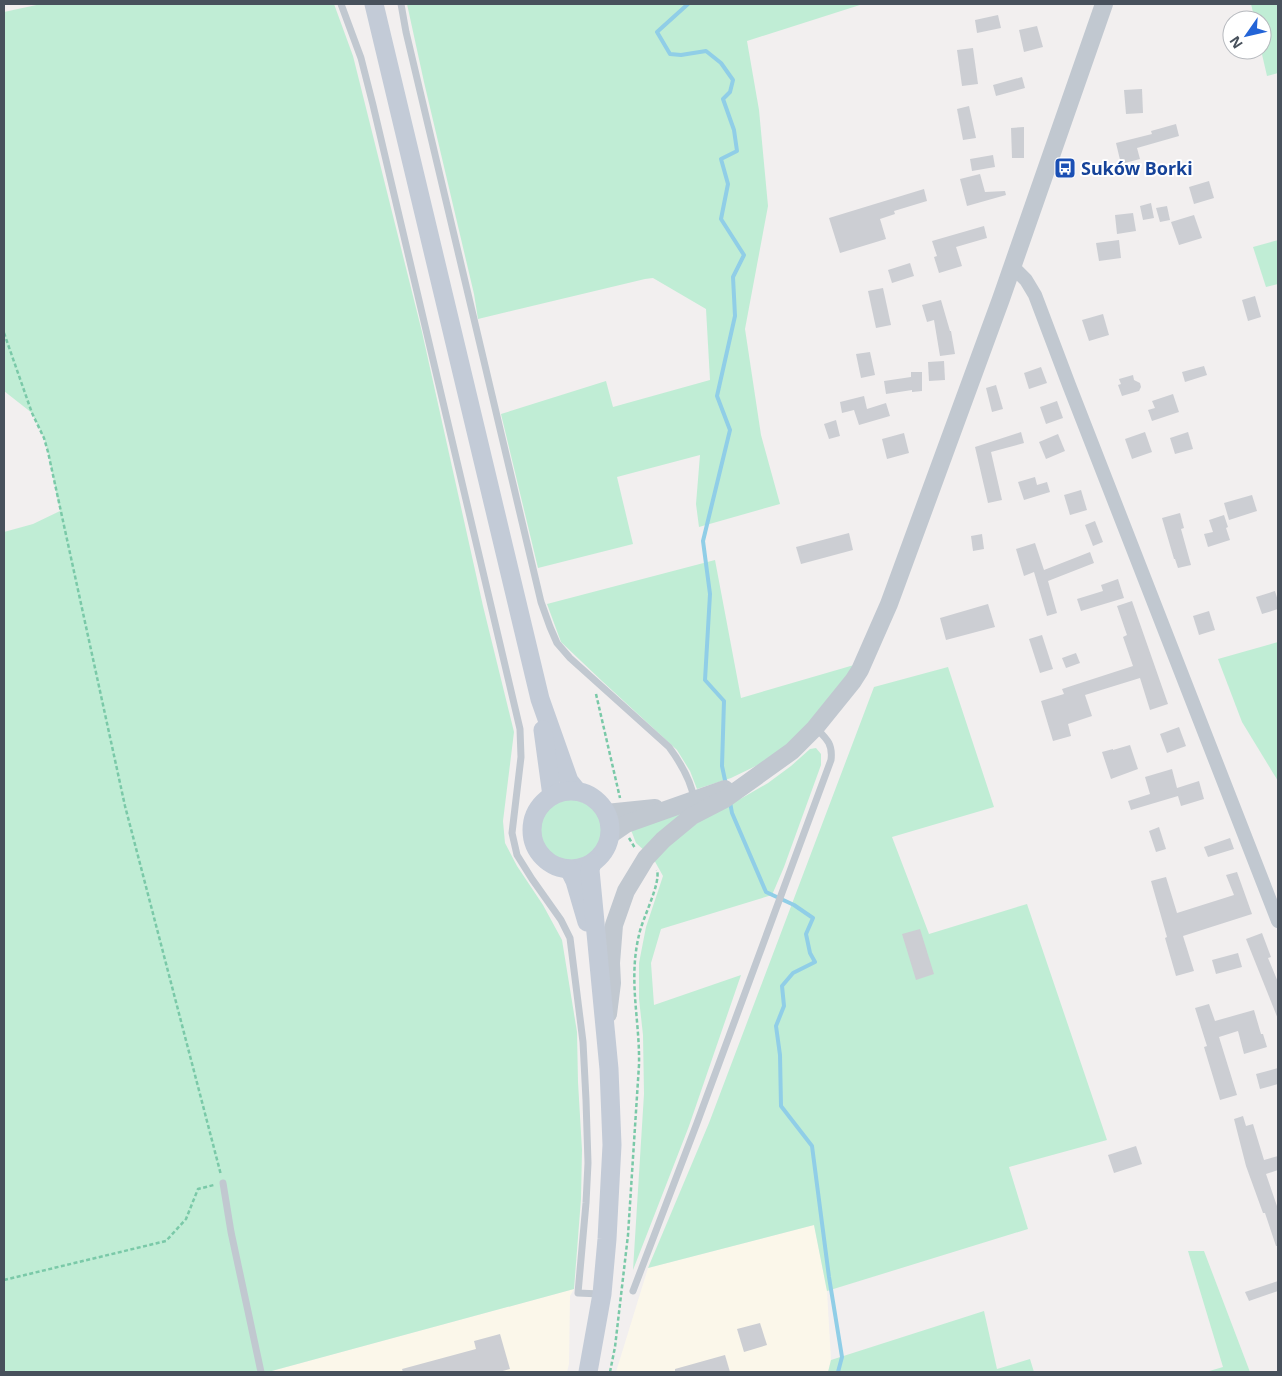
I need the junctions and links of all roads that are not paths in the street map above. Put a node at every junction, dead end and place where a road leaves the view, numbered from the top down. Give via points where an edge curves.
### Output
1 (341, 4) edge
2 (374, 4) edge
3 (401, 4) edge
4 (1104, 4) edge
5 (1013, 267) junction
6 (540, 699) junction
7 (815, 728) junction
8 (576, 791) junction
9 (727, 792) junction
10 (552, 796) junction
11 (694, 800) junction
12 (673, 806) junction
13 (614, 810) junction
14 (610, 834) junction
15 (592, 863) junction
16 (569, 869) junction
17 (1278, 921) edge
18 (599, 965) junction
19 (606, 1025) junction
20 (223, 1183) road end
21 (633, 1291) dead end
22 (602, 1294) junction
23 (261, 1372) edge
24 (588, 1372) edge

1 - 22 lane via 361,58 373,106 520,730 521,757 512,833 517,855 570,938 583,1042 588,1154 578,1293
2 - 6 main road
3 - 11 lane via 541,602 550,627 557,643 570,658 669,747 680,763
4 - 5 street
5 - 7 street via 884,616 857,676
5 - 17 street via 1031,287 1041,308
6 - 8 main road via 568,781
6 - 10 main road
7 - 9 street via 792,751
7 - 21 lane via 832,749 831,760
8 - 10 main road
8 - 13 main road
9 - 11 street
9 - 19 street via 663,840 646,858 626,890 614,925 612,983
10 - 16 main road via 535,814 533,839 546,860
11 - 12 street
12 - 13 street
12 - 14 street via 626,824
13 - 14 main road via 609,823
14 - 15 main road via 604,851
15 - 16 main road
15 - 18 main road
16 - 18 main road
18 - 19 main road
19 - 22 main road via 612,1145
20 - 23 lane
22 - 24 main road

